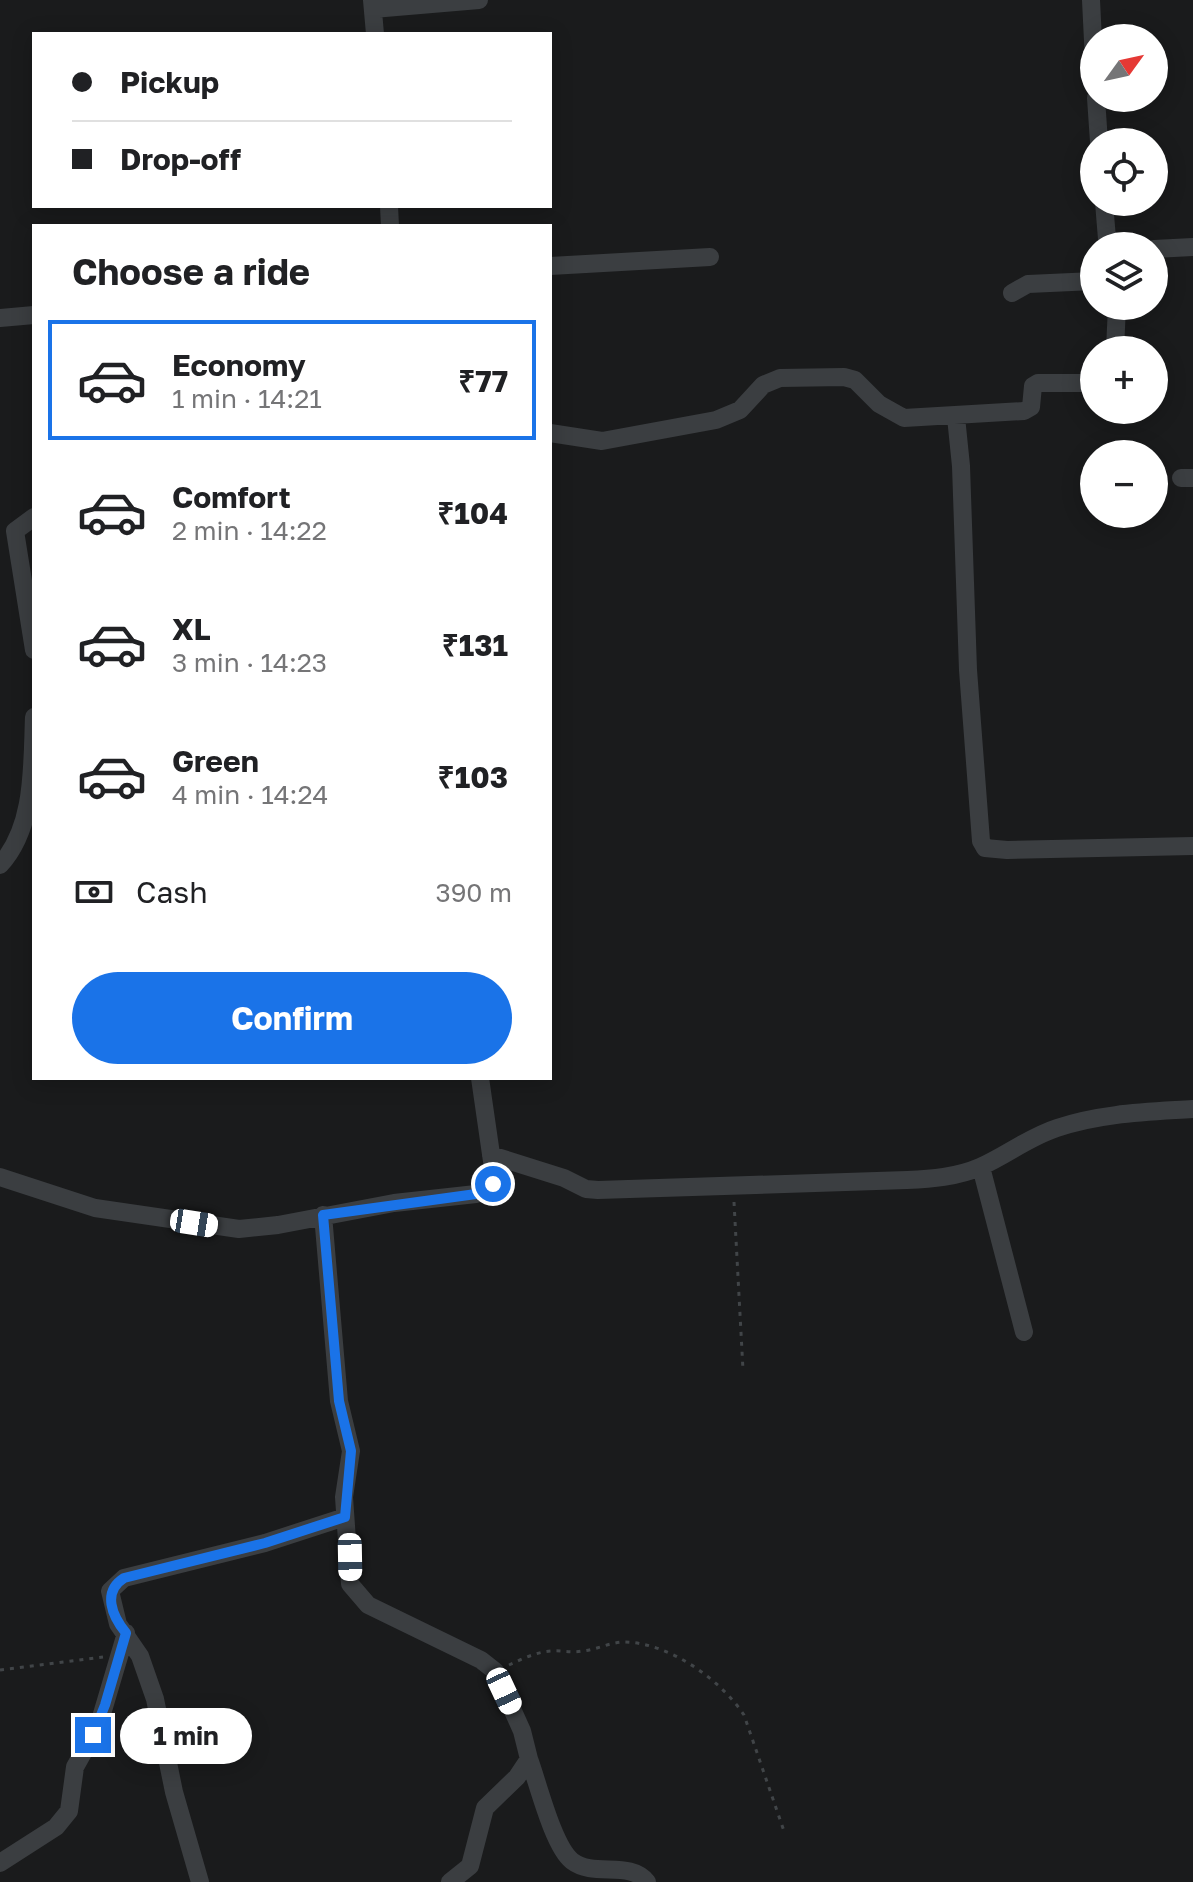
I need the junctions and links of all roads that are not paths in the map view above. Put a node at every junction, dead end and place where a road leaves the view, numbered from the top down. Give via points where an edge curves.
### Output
1 (479, 0) edge
2 (1091, 0) edge
3 (373, 5) edge
4 (1092, 24) edge
5 (375, 32) edge
6 (1193, 247) edge
7 (1168, 248) edge
8 (710, 257) dead end
9 (552, 266) edge
10 (1080, 282) edge
11 (1012, 293) dead end
12 (32, 315) edge
13 (0, 318) edge
14 (1080, 383) edge
15 (956, 417) junction
16 (552, 433) edge
17 (32, 518) edge
18 (32, 638) edge
19 (32, 739) edge
20 (28, 827) edge
21 (1193, 846) edge
22 (0, 865) edge
23 (480, 1080) edge
24 (1193, 1109) edge
25 (491, 1155) junction
26 (981, 1167) junction
27 (0, 1177) edge
28 (323, 1215) junction
29 (1024, 1332) dead end
30 (345, 1517) junction
31 (126, 1633) junction
32 (529, 1759) junction
33 (0, 1863) edge
34 (200, 1882) edge
35 (450, 1882) edge
36 (647, 1882) edge

1 - 3 street
2 - 4 street
3 - 5 street
6 - 7 street
8 - 9 street
10 - 11 street via 1028,284
12 - 13 street
14 - 15 street via 1038,383 1031,407 1024,411
15 - 16 street via 904,418 844,377 780,378 763,385 740,410 716,420 602,441
15 - 21 street via 981,841 985,848 1007,850
17 - 18 street via 20,525 15,537
19 - 20 street
20 - 22 street
23 - 25 street
24 - 26 street via 1077,1122 1018,1144
25 - 26 street via 586,1189 931,1179
25 - 28 street via 493,1184 486,1191
26 - 29 street
27 - 28 street via 95,1208 224,1228 267,1227
28 - 30 street via 339,1401 351,1451
30 - 31 street via 124,1578 110,1591 118,1624
30 - 32 street via 350,1584 360,1598 495,1671
31 - 33 street via 99,1724 75,1767 69,1811 56,1827
31 - 34 street via 155,1699
32 - 35 street via 485,1808 470,1866
32 - 36 street via 559,1842 571,1860 589,1869 635,1872

